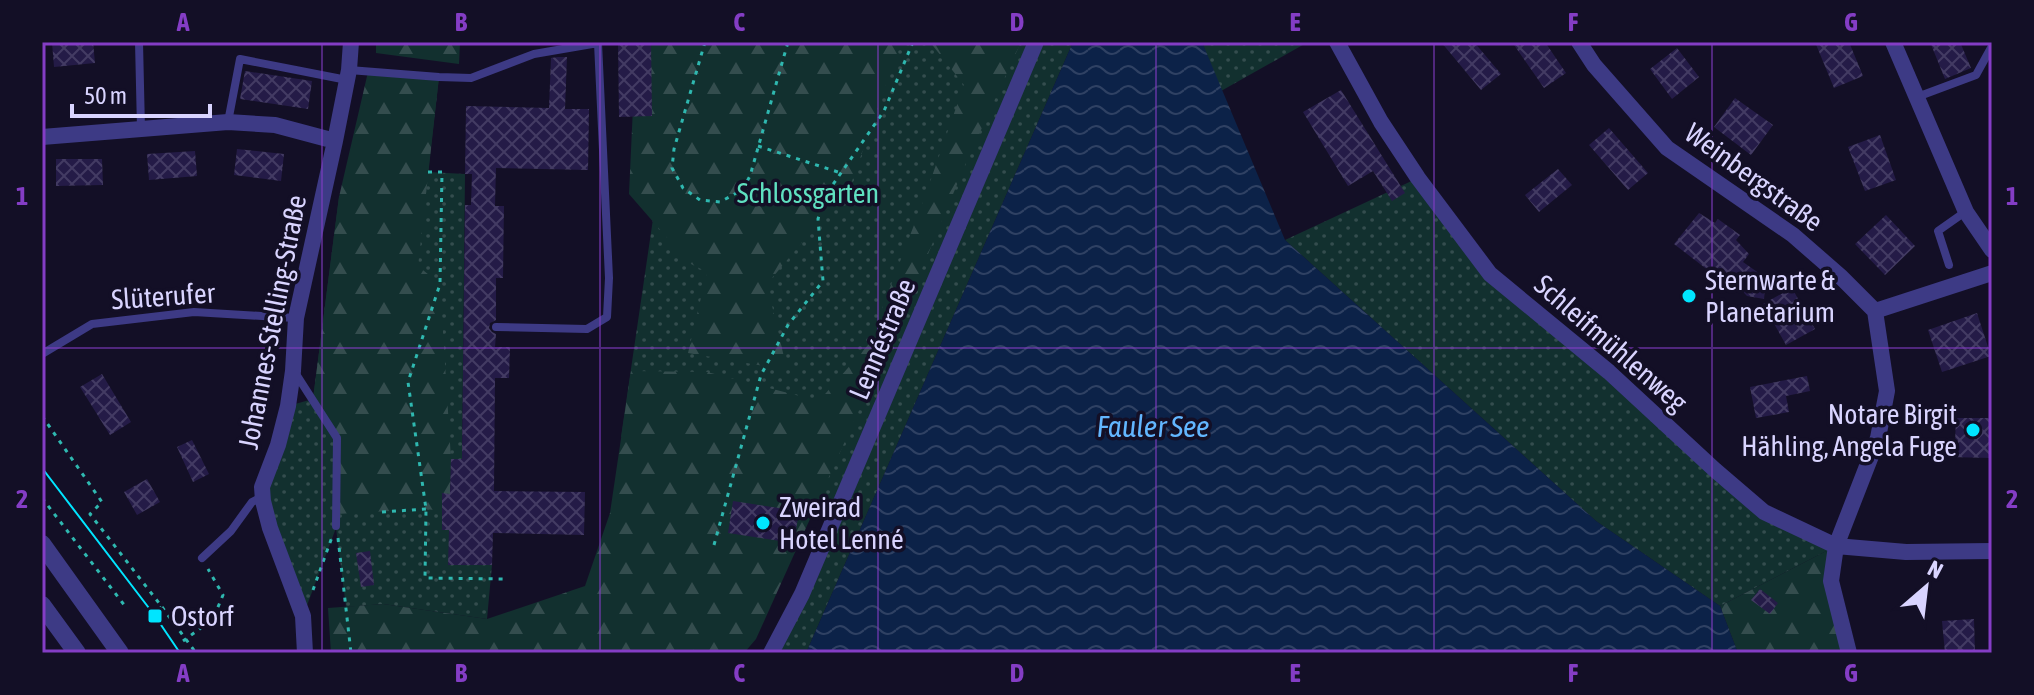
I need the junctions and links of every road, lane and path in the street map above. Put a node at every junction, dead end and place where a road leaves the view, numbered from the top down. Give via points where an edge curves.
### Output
1 (139, 42) edge
2 (351, 42) edge
3 (705, 42) edge
4 (788, 42) edge
5 (913, 42) edge
6 (1036, 42) edge
7 (1337, 42) edge
8 (1579, 42) edge
9 (1893, 42) edge
10 (1992, 46) edge
11 (348, 75) junction
12 (1917, 97) junction
13 (228, 122) junction
14 (141, 129) junction
15 (42, 137) edge
16 (335, 141) junction
17 (758, 146) junction
18 (428, 172) dead end
19 (841, 173) junction
20 (1966, 212) junction
21 (1992, 250) edge
22 (1949, 265) dead end
23 (1992, 273) edge
24 (1875, 311) junction
25 (296, 318) junction
26 (496, 327) dead end
27 (42, 354) edge
28 (293, 371) junction
29 (42, 416) edge
30 (262, 497) junction
31 (42, 498) edge
32 (426, 509) junction
33 (382, 512) dead end
34 (336, 526) junction
35 (42, 544) edge
36 (714, 545) dead end
37 (1836, 546) junction
38 (1992, 551) edge
39 (202, 558) dead end
40 (503, 579) dead end
41 (215, 582) dead end
42 (42, 605) edge
43 (125, 606) dead end
44 (303, 616) junction
45 (184, 640) junction
46 (77, 653) edge
47 (120, 653) edge
48 (196, 653) edge
49 (305, 653) edge
50 (351, 653) edge
51 (771, 653) edge
52 (1849, 653) edge

1 - 14 lane
2 - 11 street, Johannes-Stelling-Straße
3 - 17 path via 672,168 683,188 700,200 720,202 742,190
4 - 17 path
5 - 19 path via 884,111
6 - 51 street, Lennéstraße via 802,594
7 - 37 street, Schleifmühlenweg via 1381,122 1490,274 1609,372 1764,512
8 - 24 street, Weinbergstraße via 1667,148 1793,235
9 - 12 street
10 - 12 lane via 1976,75
11 - 13 lane via 240,59
11 - 16 street, Johannes-Stelling-Straße
11 - 26 lane via 471,78 534,54 598,43 607,317 587,329
12 - 20 street
13 - 14 street
13 - 16 street via 275,125
14 - 15 street
16 - 25 street, Johannes-Stelling-Straße
17 - 19 path
18 - 32 path via 442,172 440,284 408,382
19 - 36 path via 825,196 818,219 823,281 788,325 761,375
20 - 21 street
20 - 22 lane via 1938,231
23 - 24 street
24 - 37 street via 1887,391 1878,438
25 - 27 lane, Slüterufer via 194,312 92,324
25 - 28 street, Johannes-Stelling-Straße
28 - 30 street, Johannes-Stelling-Straße
28 - 34 lane via 337,438
29 - 45 path via 102,502 90,514
30 - 39 lane
30 - 44 street
31 - 43 path
32 - 33 path
32 - 40 path via 425,578
34 - 44 path
34 - 50 path
35 - 47 street
37 - 38 street
37 - 52 street via 1831,581
41 - 45 path via 223,595 213,619
42 - 46 street
44 - 49 street
45 - 48 path

